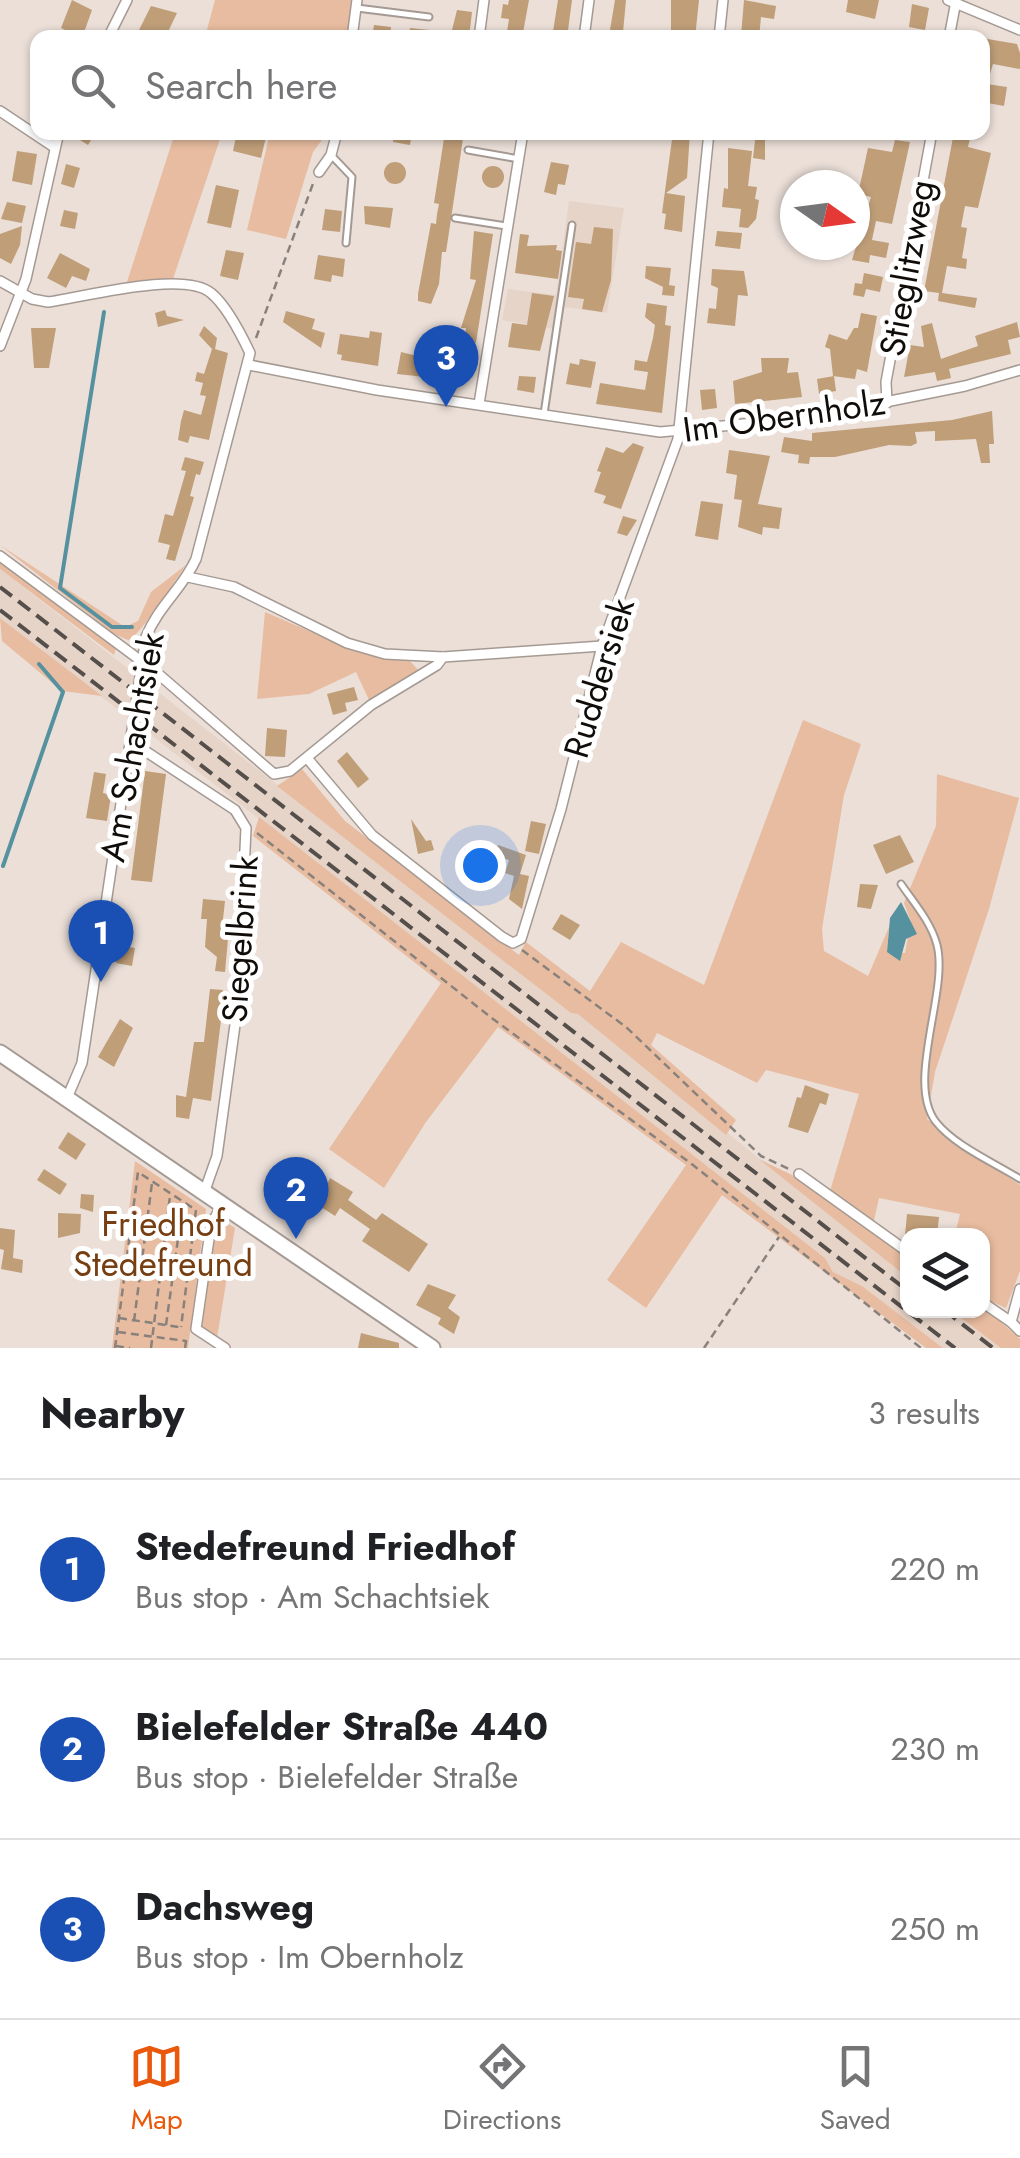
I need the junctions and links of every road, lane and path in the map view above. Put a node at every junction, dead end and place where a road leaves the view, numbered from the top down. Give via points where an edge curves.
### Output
1 (128, 0) edge
2 (484, 0) edge
3 (589, 0) edge
4 (723, 0) edge
5 (953, 1) edge
6 (357, 4) edge
7 (429, 17) dead end
8 (112, 30) edge
9 (353, 30) edge
10 (480, 30) edge
11 (585, 30) edge
12 (720, 30) edge
13 (950, 30) edge
14 (1020, 30) edge
15 (0, 111) edge
16 (30, 132) edge
17 (42, 140) edge
18 (56, 140) edge
19 (335, 140) edge
20 (522, 140) edge
21 (708, 140) edge
22 (931, 140) edge
23 (54, 148) junction
24 (468, 150) dead end
25 (331, 155) junction
26 (519, 159) junction
27 (320, 172) joint
28 (456, 218) dead end
29 (572, 225) dead end
30 (508, 227) junction
31 (346, 243) dead end
32 (0, 281) edge
33 (20, 292) junction
34 (0, 346) edge
35 (249, 359) junction
36 (1020, 370) edge
37 (886, 403) junction
38 (480, 404) junction
39 (544, 414) junction
40 (679, 432) junction
41 (0, 556) edge
42 (188, 577) junction
43 (602, 646) junction
44 (443, 657) junction
45 (141, 661) junction
46 (130, 741) junction
47 (308, 758) junction
48 (246, 828) junction
49 (902, 884) dead end
50 (517, 942) junction
51 (0, 1053) edge
52 (66, 1098) junction
53 (799, 1174) joint
54 (1020, 1179) edge
55 (152, 1182) junction
56 (204, 1193) junction
57 (170, 1194) junction
58 (183, 1202) junction
59 (222, 1205) junction
60 (780, 1235) junction
61 (900, 1246) edge
62 (1020, 1289) edge
63 (990, 1308) edge
64 (118, 1318) junction
65 (134, 1320) junction
66 (1010, 1322) junction
67 (154, 1323) junction
68 (166, 1325) junction
69 (180, 1327) junction
70 (1020, 1331) edge
71 (117, 1332) junction
72 (152, 1336) junction
73 (186, 1341) junction
74 (115, 1347) edge
75 (130, 1348) edge
76 (151, 1348) edge
77 (185, 1348) edge
78 (225, 1348) edge
79 (432, 1348) edge
80 (704, 1348) edge
81 (921, 1348) edge

1 - 8 street
2 - 10 street
3 - 11 street
4 - 12 street
5 - 13 street
5 - 14 street
6 - 7 lane
6 - 9 street
15 - 16 street
17 - 23 street
18 - 23 street
19 - 25 street
20 - 26 street
21 - 40 street, Ruddersiek
22 - 37 street, Stieglitzweg
23 - 33 street
24 - 26 lane
25 - 27 street
25 - 31 lane via 352,177
26 - 30 street
27 - 35 path via 307,192
28 - 30 lane
29 - 39 lane
30 - 38 street
32 - 33 street
33 - 34 street
33 - 35 street via 48,302 174,283 209,291
35 - 38 street, Im Obernholz via 377,390
35 - 42 street, Am Schachtsiek
36 - 37 street, Im Obernholz
37 - 40 street, Im Obernholz
38 - 39 street, Im Obernholz
39 - 40 street, Im Obernholz
40 - 43 street, Ruddersiek
41 - 45 street
42 - 44 street via 271,602 364,649
42 - 45 street, Am Schachtsiek via 156,613
43 - 44 street
43 - 50 street, Ruddersiek via 530,916
44 - 47 street
45 - 46 street, Am Schachtsiek
45 - 47 street via 265,770 280,775
46 - 48 street, Siegelbrink via 235,810
46 - 52 street, Am Schachtsiek via 82,1064
47 - 50 street via 372,835
48 - 56 street, Siegelbrink via 238,1004 217,1156
48 - 60 path
49 - 54 lane via 938,947 927,1051 930,1110 944,1129
50 - 53 path via 530,960 626,1026 761,1156
51 - 52 main road
52 - 56 main road
53 - 61 street
55 - 57 path
55 - 64 path via 138,1172
55 - 65 path
56 - 59 main road
57 - 58 path
57 - 67 path
58 - 68 path
58 - 69 path via 196,1210
59 - 78 street via 211,1225 196,1329
59 - 79 main road
60 - 80 path
60 - 81 path
62 - 66 street
63 - 66 street
64 - 65 path
64 - 71 path
65 - 67 path
66 - 70 street
67 - 68 path
67 - 72 path
68 - 69 path
69 - 73 path via 188,1328
71 - 72 path
71 - 74 path
72 - 73 path
72 - 76 path
73 - 77 path
74 - 75 path

